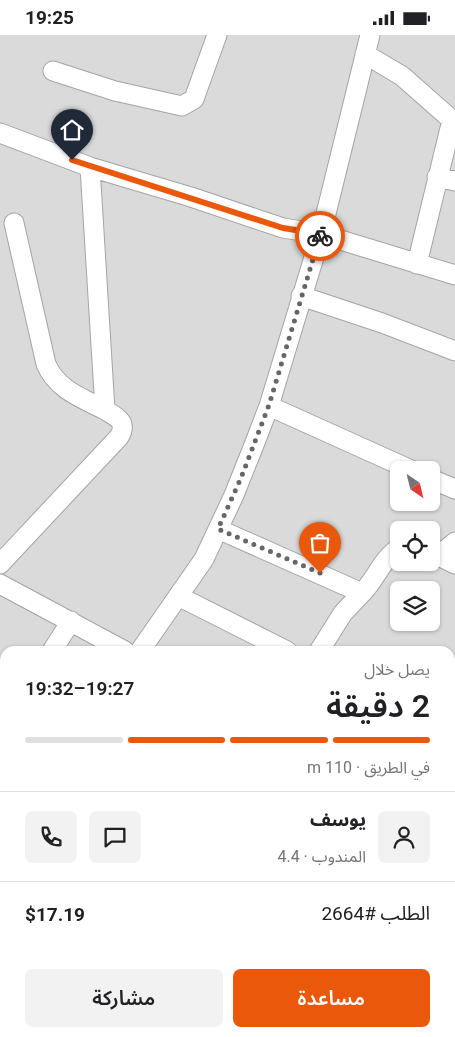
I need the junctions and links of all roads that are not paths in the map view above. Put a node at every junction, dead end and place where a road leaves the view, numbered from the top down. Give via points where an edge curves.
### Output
1 (217, 35) edge
2 (370, 35) edge
3 (365, 54) junction
4 (53, 71) dead end
5 (453, 121) edge
6 (0, 133) edge
7 (90, 167) junction
8 (446, 179) edge
9 (14, 223) dead end
10 (321, 234) junction
11 (417, 265) junction
12 (455, 275) edge
13 (301, 296) junction
14 (455, 351) edge
15 (269, 405) junction
16 (105, 411) junction
17 (392, 461) edge
18 (440, 483) edge
19 (455, 489) edge
20 (218, 529) junction
21 (455, 542) edge
22 (440, 551) edge
23 (390, 556) edge
24 (440, 557) edge
25 (0, 564) edge
26 (455, 565) edge
27 (0, 584) edge
28 (362, 593) junction
29 (178, 596) junction
30 (71, 621) junction
31 (55, 646) edge
32 (116, 646) edge
33 (143, 646) edge
34 (270, 646) edge
35 (322, 646) edge

1 - 4 street via 194,99 182,106 115,91
2 - 3 street
3 - 5 street via 402,76
3 - 10 street
5 - 8 street
6 - 7 street
7 - 10 street via 283,228
7 - 16 street
8 - 11 street
9 - 16 street via 49,372 62,387
10 - 11 street
10 - 13 street
11 - 12 street
13 - 14 street
13 - 15 street
15 - 17 street
15 - 20 street via 238,487
16 - 25 street via 121,420 123,426 119,437
18 - 19 street
20 - 28 street
20 - 29 street via 204,559
21 - 22 street
23 - 28 street
24 - 26 street
27 - 30 street
28 - 35 street via 343,613
29 - 33 street
29 - 34 street
30 - 31 street
30 - 32 street

